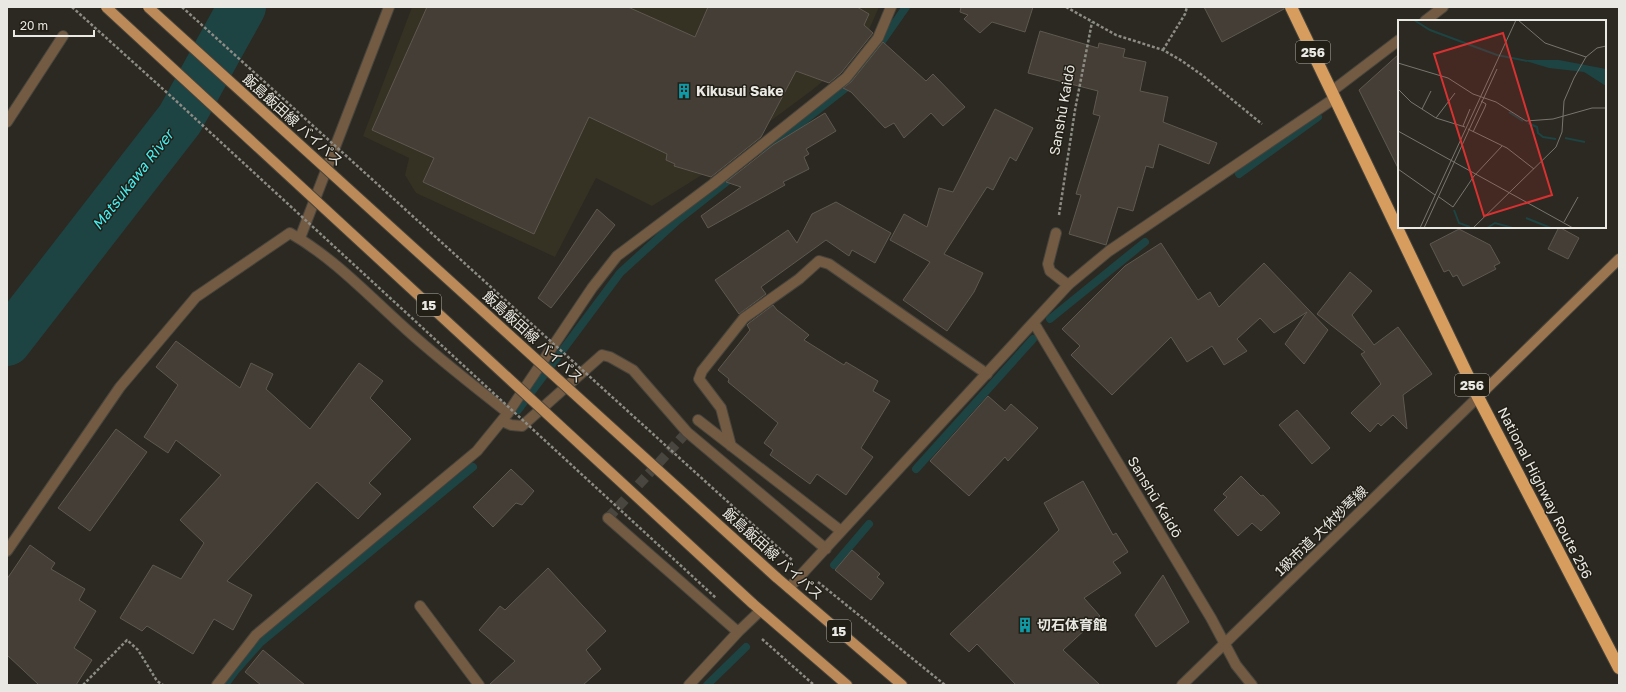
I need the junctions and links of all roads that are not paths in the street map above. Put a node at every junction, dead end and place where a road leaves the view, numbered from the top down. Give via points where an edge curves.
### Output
1 (106, 7) edge
2 (148, 7) edge
3 (390, 7) edge
4 (891, 7) edge
5 (1291, 7) edge
6 (1443, 7) edge
7 (1426, 20) edge
8 (63, 36) dead end
9 (1398, 41) edge
10 (1333, 94) junction
11 (7, 122) edge
12 (1056, 234) road end
13 (300, 238) junction
14 (1619, 260) edge
15 (1068, 285) junction
16 (1034, 323) junction
17 (987, 374) junction
18 (1478, 397) junction
19 (505, 417) junction
20 (698, 420) dead end
21 (731, 446) junction
22 (608, 518) dead end
23 (841, 531) junction
24 (826, 549) junction
25 (7, 551) edge
26 (789, 588) junction
27 (420, 606) dead end
28 (760, 611) junction
29 (742, 628) junction
30 (1225, 644) junction
31 (1619, 668) edge
32 (216, 685) edge
33 (479, 685) edge
34 (689, 685) edge
35 (847, 685) edge
36 (902, 685) edge
37 (1182, 685) edge
38 (1252, 685) edge

1 - 28 main road, 15, bridge
2 - 26 main road, 飯島飯田線 バイパス / 15, bridge
3 - 13 street
4 - 19 street via 878,38 846,78 617,256 592,288
5 - 10 highway, National Highway Route 256 / 256
6 - 7 street
8 - 11 street
9 - 10 street
10 - 15 street via 1109,252
10 - 18 highway, National Highway Route 256 / 256
12 - 15 street via 1048,264 1050,271
13 - 19 street via 340,268
13 - 25 street via 290,233 196,297 120,387
14 - 18 main road
15 - 16 street
16 - 17 street
16 - 30 street, Sanshū Kaidō
17 - 21 street via 829,264 819,261 744,318 702,371 699,379 721,408
17 - 23 street
18 - 30 street, 1級市道 大休妙琴線
18 - 31 highway, National Highway Route 256 / 256
19 - 24 street via 511,424 522,426 602,355 610,357 633,370 688,432
19 - 32 street via 477,451 256,635
20 - 21 street
21 - 23 street
22 - 29 street
23 - 24 street
24 - 26 street
26 - 36 main road, 飯島飯田線 バイパス / 15
27 - 33 street
28 - 29 street
28 - 35 main road, 15
29 - 34 street
30 - 37 street, 1級市道 大休妙琴線
30 - 38 street, Sanshū Kaidō via 1236,665

